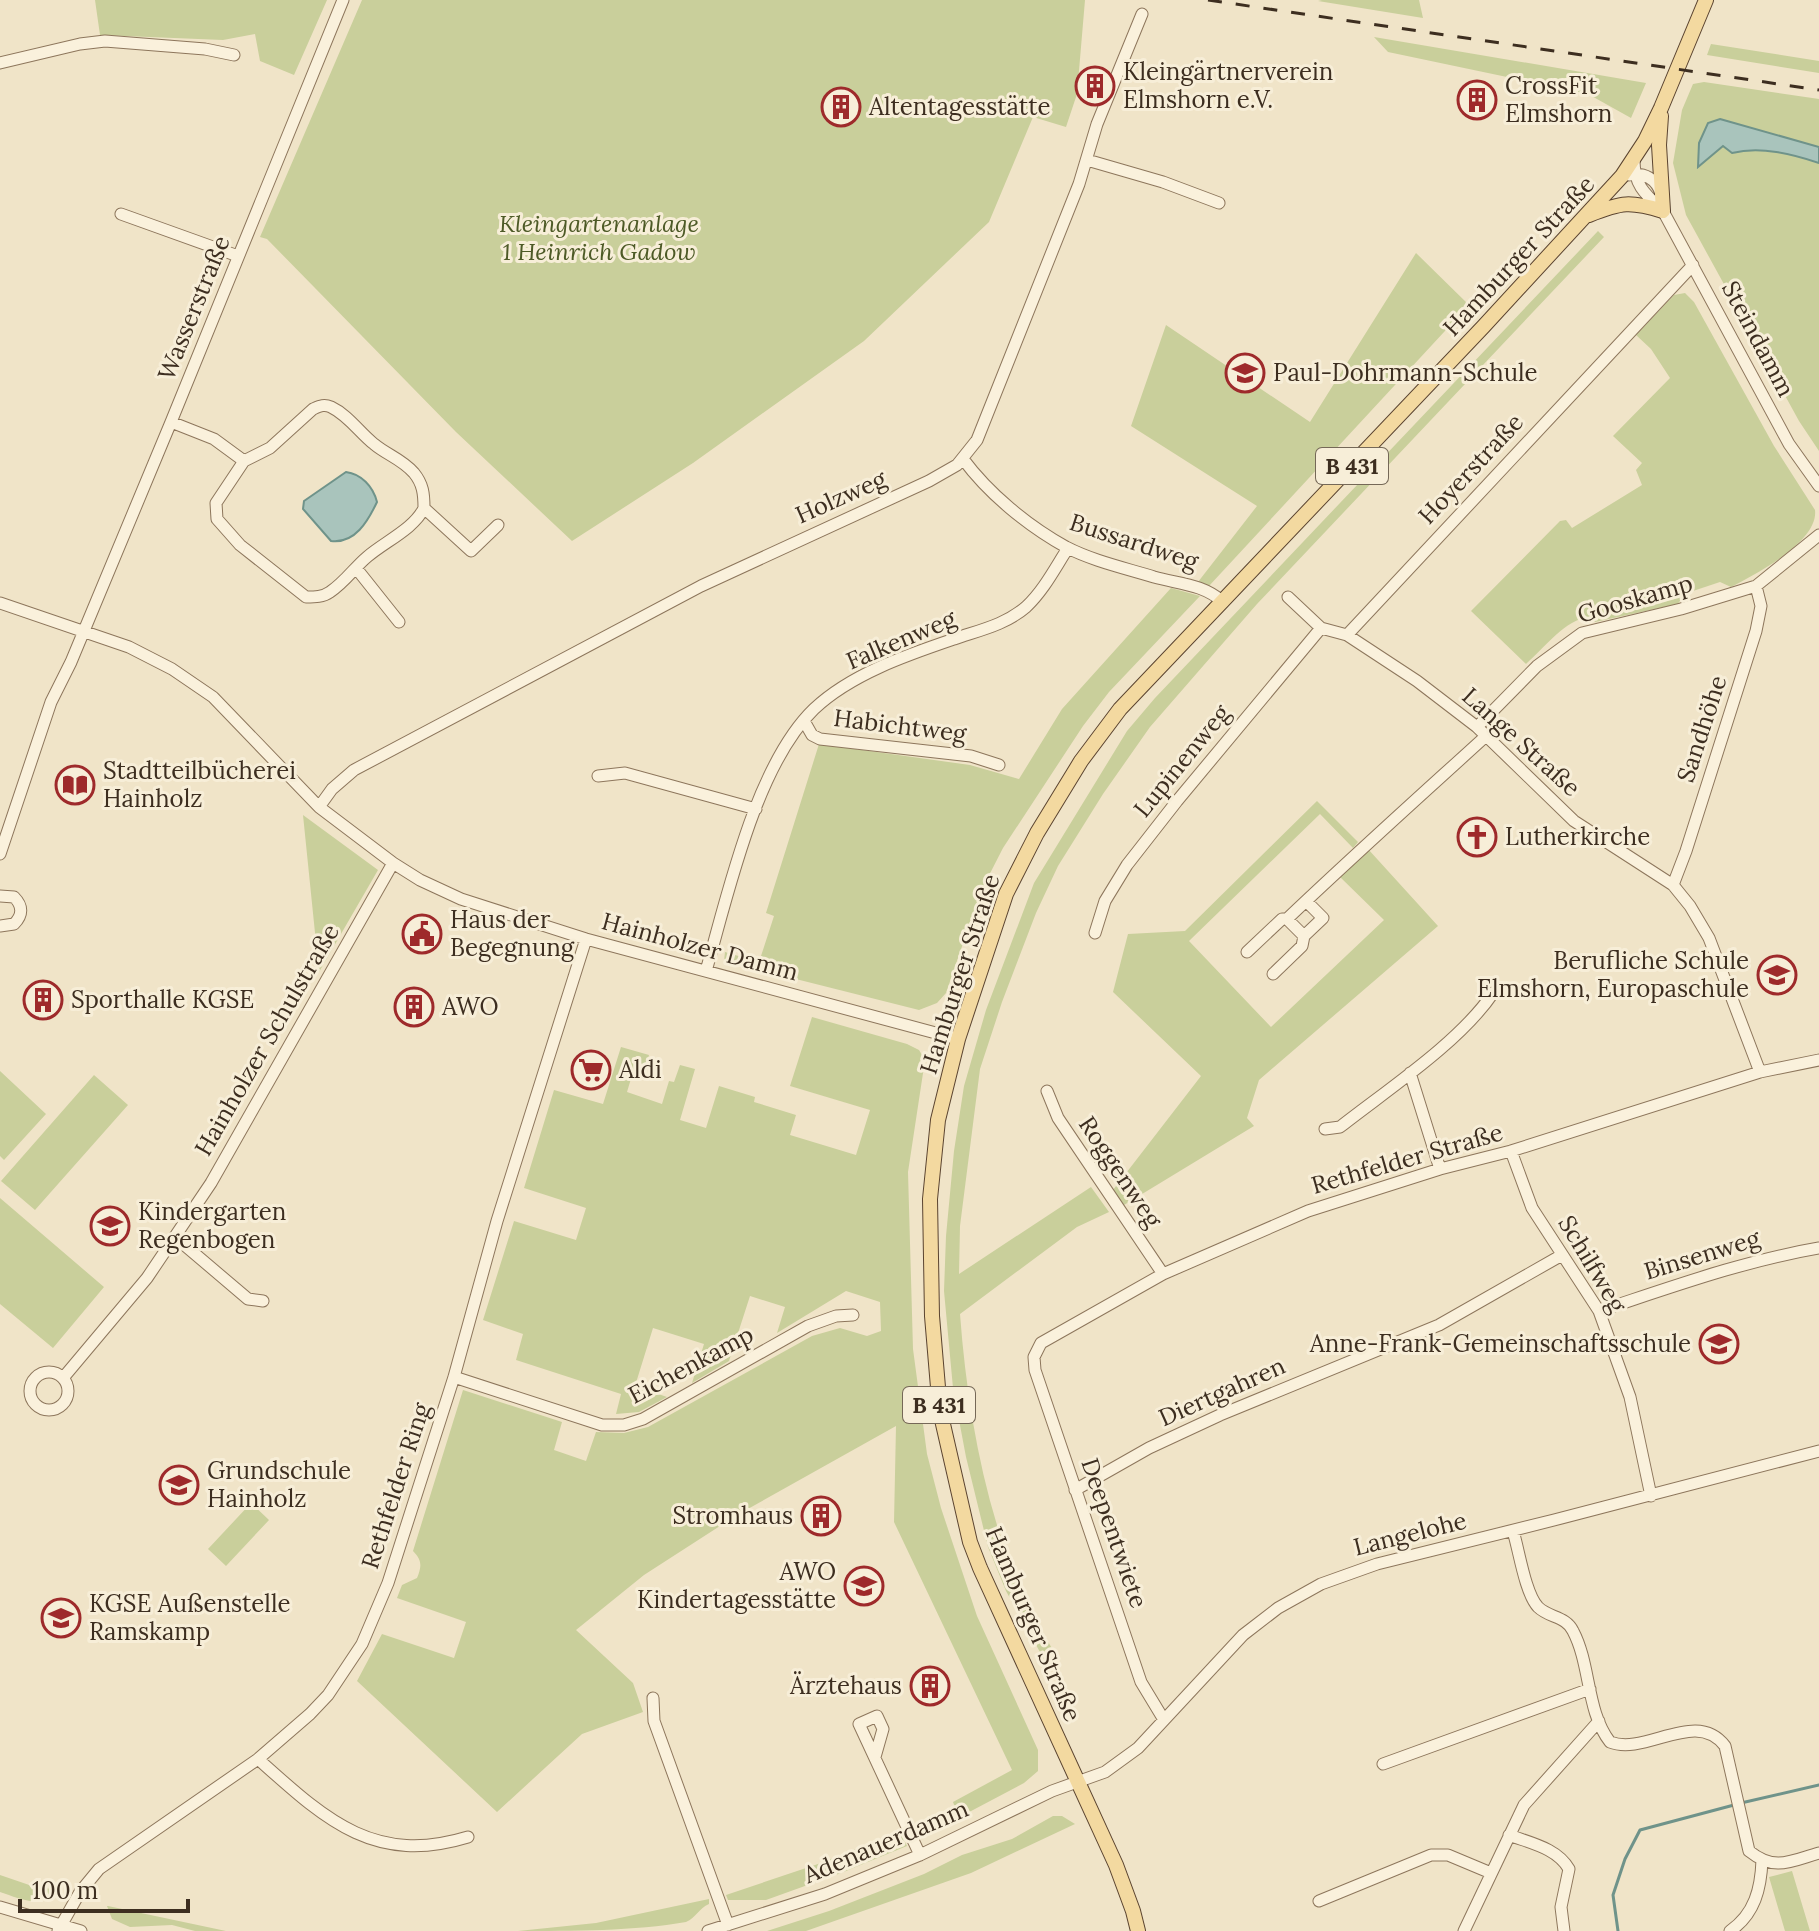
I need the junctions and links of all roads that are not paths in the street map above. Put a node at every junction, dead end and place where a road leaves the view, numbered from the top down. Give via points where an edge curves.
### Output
1 (343, 0) edge
2 (1706, 0) edge
3 (1142, 14) dead end
4 (234, 55) dead end
5 (0, 63) edge
6 (1661, 108) junction
7 (1087, 160) junction
8 (1630, 170) junction
9 (1219, 203) dead end
10 (1663, 211) junction
11 (121, 214) dead end
12 (1588, 215) junction
13 (238, 256) junction
14 (1693, 265) junction
15 (171, 422) junction
16 (963, 459) junction
17 (244, 461) junction
18 (1819, 486) edge
19 (424, 508) junction
20 (498, 525) dead end
21 (1819, 535) edge
22 (1068, 548) junction
23 (356, 568) junction
24 (1756, 586) junction
25 (1288, 597) dead end
26 (1223, 602) junction
27 (0, 603) edge
28 (399, 622) dead end
29 (1321, 628) junction
30 (84, 631) junction
31 (1347, 635) junction
32 (804, 721) junction
33 (1481, 731) junction
34 (999, 765) dead end
35 (598, 776) dead end
36 (319, 807) junction
37 (756, 809) junction
38 (0, 854) edge
39 (393, 863) junction
40 (1673, 885) junction
41 (0, 896) edge
42 (1306, 901) junction
43 (1287, 919) junction
44 (0, 926) edge
45 (1095, 933) dead end
46 (1304, 936) junction
47 (586, 939) junction
48 (1247, 952) dead end
49 (706, 971) junction
50 (1273, 974) dead end
51 (1493, 993) dead end
52 (958, 1039) junction
53 (1819, 1060) edge
54 (1760, 1072) junction
55 (1410, 1073) junction
56 (1047, 1091) dead end
57 (1325, 1129) dead end
58 (1511, 1151) junction
59 (1440, 1169) junction
60 (175, 1237) junction
61 (1819, 1248) edge
62 (1562, 1255) junction
63 (1163, 1274) junction
64 (263, 1301) dead end
65 (1599, 1311) junction
66 (853, 1315) dead end
67 (1034, 1357) joint
68 (454, 1377) junction
69 (63, 1378) dead end
70 (1819, 1451) edge
71 (1075, 1490) junction
72 (1651, 1496) junction
73 (1513, 1531) junction
74 (1590, 1689) junction
75 (653, 1698) dead end
76 (1164, 1720) junction
77 (1599, 1721) junction
78 (875, 1757) dead end
79 (258, 1759) junction
80 (1383, 1764) dead end
81 (1077, 1781) junction
82 (1509, 1835) junction
83 (468, 1837) dead end
84 (1819, 1853) edge
85 (920, 1855) junction
86 (1762, 1860) junction
87 (1491, 1873) junction
88 (1319, 1901) dead end
89 (0, 1907) edge
90 (728, 1925) junction
91 (59, 1928) edge
92 (81, 1931) edge
93 (708, 1931) edge
94 (1138, 1931) edge
95 (1464, 1931) edge
96 (1564, 1931) edge
97 (1730, 1931) edge

1 - 13 street, Wasserstraße
2 - 6 main road, Hamburger Straße / B 431
3 - 7 street, Holzweg
4 - 5 street via 105,41
6 - 8 main road, Hamburger Straße / B 431
6 - 10 main road
7 - 9 street
7 - 16 street, Holzweg via 977,440
8 - 10 street, Steindamm via 1653,179 1661,190
8 - 12 main road, Hamburger Straße / B 431
10 - 12 main road via 1636,203
10 - 14 street, Steindamm
11 - 13 street
12 - 26 main road, Hamburger Straße / B 431
13 - 15 street, Wasserstraße
14 - 18 street, Steindamm via 1789,444
14 - 31 street, Hoyerstraße
15 - 17 street via 214,439
15 - 30 street, Wasserstraße
16 - 22 street, Bussardweg via 986,486
16 - 36 street, Holzweg via 929,481 701,586 354,770
17 - 19 street via 270,448 313,409 325,405 413,472
17 - 23 street via 215,511 219,524 240,545 306,597 323,596
19 - 20 street via 471,551
19 - 23 street
21 - 24 street, Gooskamp
22 - 26 street, Bussardweg via 1203,588
22 - 32 street, Falkenweg via 1034,598 1007,621 882,667 827,699
23 - 28 street
24 - 33 street, Gooskamp via 1582,633 1537,666
24 - 40 street, Sandhöhe via 1761,606 1756,631
25 - 29 street, Lange Straße
26 - 52 main road, Hamburger Straße / B 431 via 1105,728 1037,833 1006,894
27 - 30 street, Hainholzer Damm
29 - 31 street, Lange Straße
29 - 45 street, Lupinenweg via 1127,865 1105,901
30 - 36 street, Hainholzer Damm via 156,658 213,697
30 - 38 street, Wasserstraße via 51,702
31 - 33 street, Lange Straße
32 - 34 street, Habichtweg via 820,739 971,756
32 - 37 street, Falkenweg via 770,773
33 - 40 street, Lange Straße via 1574,821
33 - 42 street, Gooskamp
35 - 37 street via 625,773
36 - 39 street, Hainholzer Damm
37 - 49 street, Falkenweg
39 - 47 street, Hainholzer Damm via 461,899
39 - 60 street, Hainholzer Schulstraße
40 - 54 street, Lange Straße via 1709,938
41 - 44 street via 14,897 21,914 14,924
42 - 43 street, Gooskamp
42 - 46 street via 1323,918
43 - 46 street
43 - 48 street, Gooskamp
46 - 50 street via 1302,946
47 - 49 street, Hainholzer Damm
47 - 68 street, Rethfelder Ring
49 - 52 street, Hainholzer Damm
51 - 55 street via 1479,1013
52 - 81 main road, Hamburger Straße / B 431 via 938,1120 930,1199 932,1316 943,1433 980,1568
53 - 54 street, Rethfelder Straße
54 - 58 street, Rethfelder Straße
55 - 57 street via 1340,1127
55 - 59 street
56 - 63 street, Roggenweg via 1058,1118
58 - 59 street, Rethfelder Straße
58 - 62 street, Schilfweg via 1532,1208
59 - 63 street, Rethfelder Straße via 1308,1211
60 - 64 street via 248,1299
60 - 69 street, Hainholzer Schulstraße
61 - 65 street, Binsenweg via 1702,1276
62 - 65 street, Schilfweg
62 - 71 street, Diertgahren via 1427,1331 1220,1415
63 - 67 street, Rethfelder Straße via 1041,1343
65 - 72 street, Schilfweg via 1630,1397
66 - 68 street, Eichenkamp via 808,1326 624,1425 602,1425
67 - 71 street, Deepentwiete
68 - 79 street, Rethfelder Ring via 388,1583 362,1644 328,1695
70 - 72 street, Langelohe
71 - 76 street, Deepentwiete via 1141,1682
72 - 73 street, Langelohe
73 - 74 street via 1535,1604 1570,1625
73 - 76 street, Langelohe via 1377,1564 1302,1593 1243,1635
74 - 77 street
74 - 80 street
75 - 90 street via 654,1721
76 - 81 street, Langelohe via 1105,1772
77 - 82 street via 1538,1787
77 - 86 street via 1617,1745 1690,1731 1719,1738 1745,1841
78 - 85 street
79 - 83 street via 335,1823 371,1840 444,1845
79 - 91 street, Rethfelder Ring via 99,1869
81 - 85 street, Adenauerdamm
81 - 94 main road, Hamburger Straße / B 431 via 1116,1865
82 - 87 street
82 - 96 street via 1563,1859 1569,1869 1561,1907
84 - 86 street via 1779,1865
85 - 90 street, Adenauerdamm via 825,1894
86 - 97 street via 1756,1898
87 - 88 street via 1448,1855 1431,1855
87 - 95 street
89 - 91 street
90 - 93 street, Adenauerdamm
91 - 92 street

